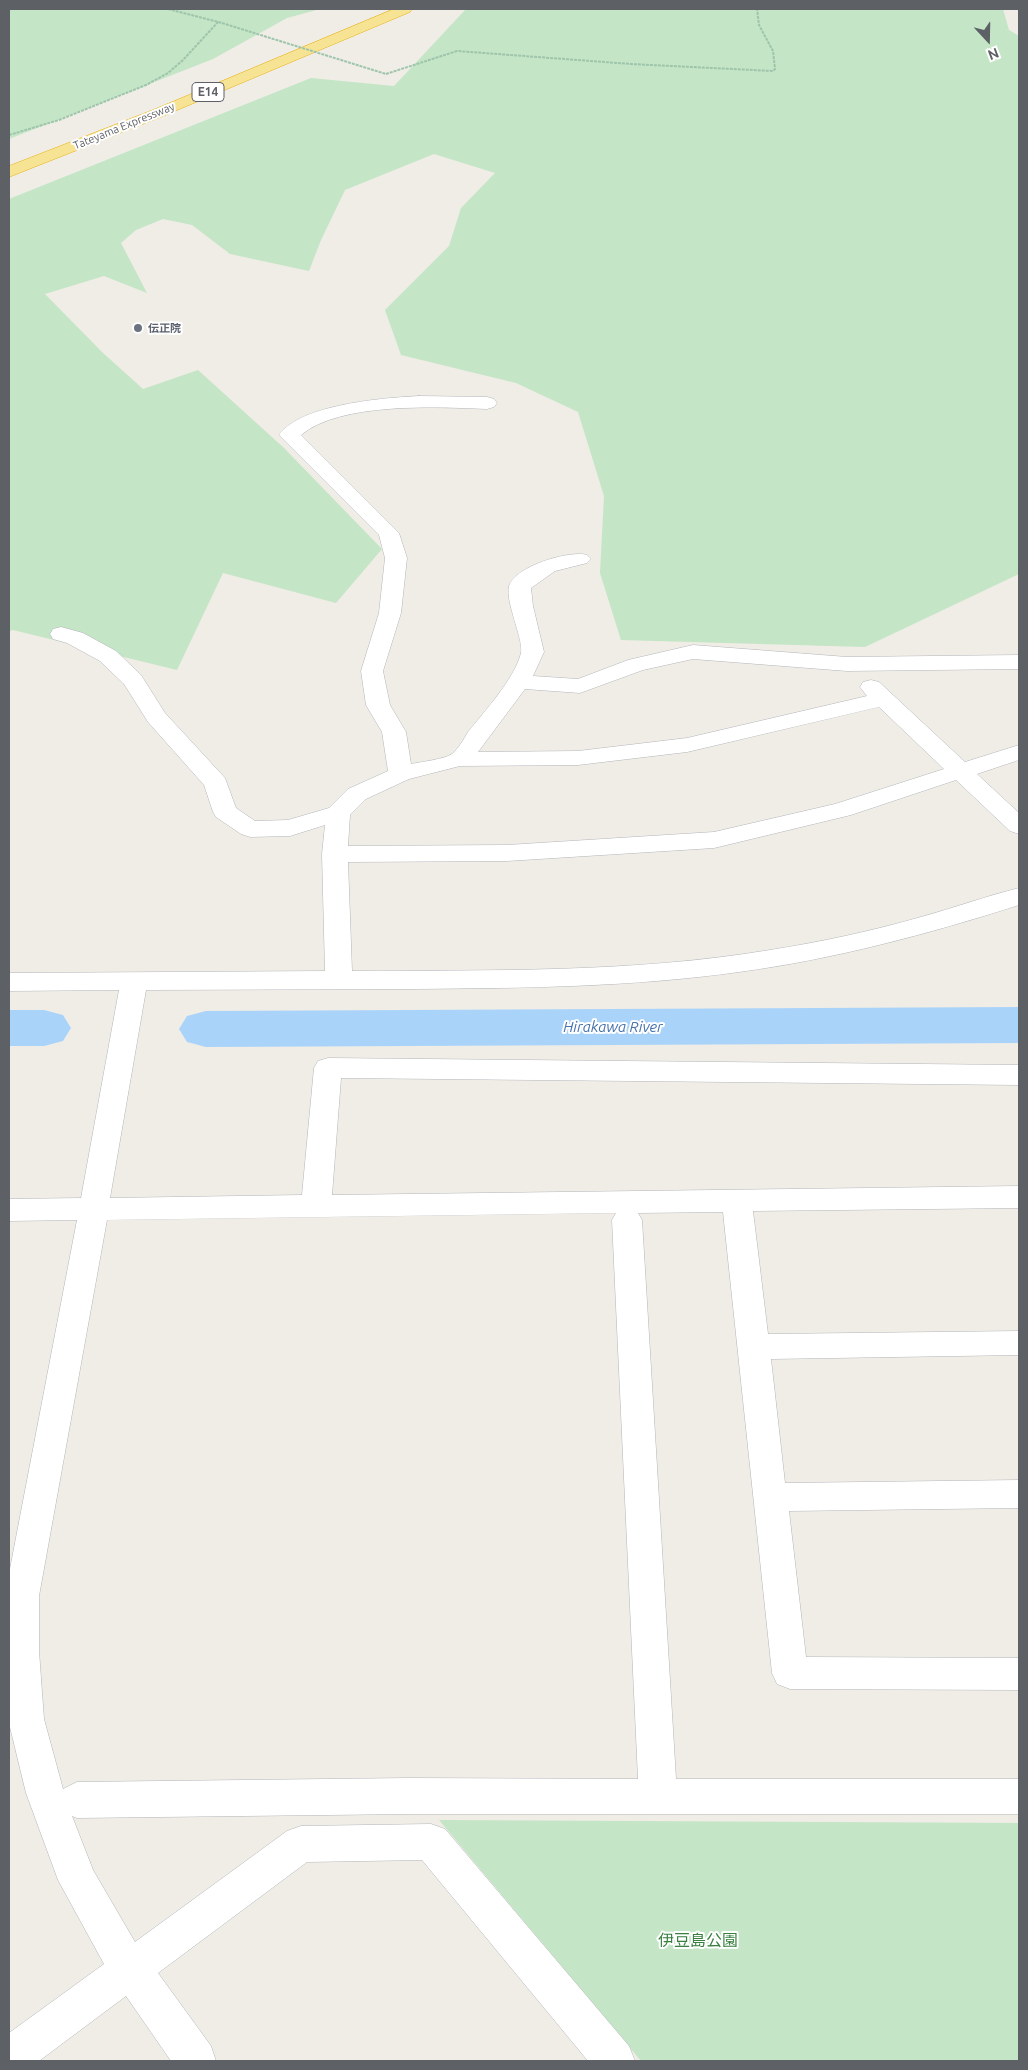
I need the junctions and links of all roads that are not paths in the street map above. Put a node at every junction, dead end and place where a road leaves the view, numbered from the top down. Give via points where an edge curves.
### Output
1 (372, 9) edge
2 (405, 9) edge
3 (9, 157) edge
4 (9, 172) edge
5 (487, 403) dead end
6 (580, 559) dead end
7 (61, 634) dead end
8 (1019, 662) edge
9 (847, 664) junction
10 (518, 682) junction
11 (884, 699) junction
12 (1019, 752) edge
13 (460, 759) junction
14 (960, 771) junction
15 (401, 774) junction
16 (338, 813) junction
17 (1019, 826) edge
18 (334, 854) junction
19 (1019, 896) edge
20 (339, 980) junction
21 (9, 982) edge
22 (134, 982) junction
23 (1019, 1075) edge
24 (1019, 1197) edge
25 (737, 1200) junction
26 (316, 1206) junction
27 (94, 1209) junction
28 (9, 1210) edge
29 (627, 1220) dead end
30 (1019, 1343) edge
31 (753, 1347) junction
32 (1019, 1494) edge
33 (770, 1497) junction
34 (16, 1670) edge
35 (1019, 1674) edge
36 (658, 1797) junction
37 (1019, 1797) edge
38 (77, 1800) dead end
39 (131, 1969) junction
40 (9, 2058) edge
41 (196, 2061) edge
42 (614, 2061) edge

1 - 3 highway, Tateyama Expressway / E14
2 - 4 highway, Tateyama Expressway / E14
5 - 15 street via 435,400 344,412 306,422 289,436 389,533 396,558 391,604 372,671 378,705 394,732
6 - 10 street via 536,570 520,586 533,652
7 - 16 street via 76,638 108,656 133,680 156,717 216,783 225,812 250,830 290,828
8 - 9 street
9 - 10 street via 693,652 636,665 580,686
9 - 11 street
10 - 13 street
11 - 13 street via 687,745 578,758
11 - 14 street
12 - 14 street
13 - 15 street
14 - 17 street
14 - 18 street via 842,810 714,840 516,853
15 - 16 street via 357,794
16 - 18 street
18 - 20 street
19 - 20 street via 887,934 801,953 719,965 586,978
20 - 22 street
21 - 22 street
22 - 27 street
23 - 26 street via 328,1068
24 - 25 street
25 - 26 street
25 - 31 street
26 - 27 street
27 - 28 street
27 - 34 street via 22,1596 21,1651
29 - 36 street
30 - 31 street
31 - 33 street
32 - 33 street
33 - 35 street via 790,1673
34 - 39 street via 44,1793 77,1880
36 - 37 street
36 - 38 street
39 - 40 street
39 - 41 street
39 - 42 street via 301,1844 431,1842

